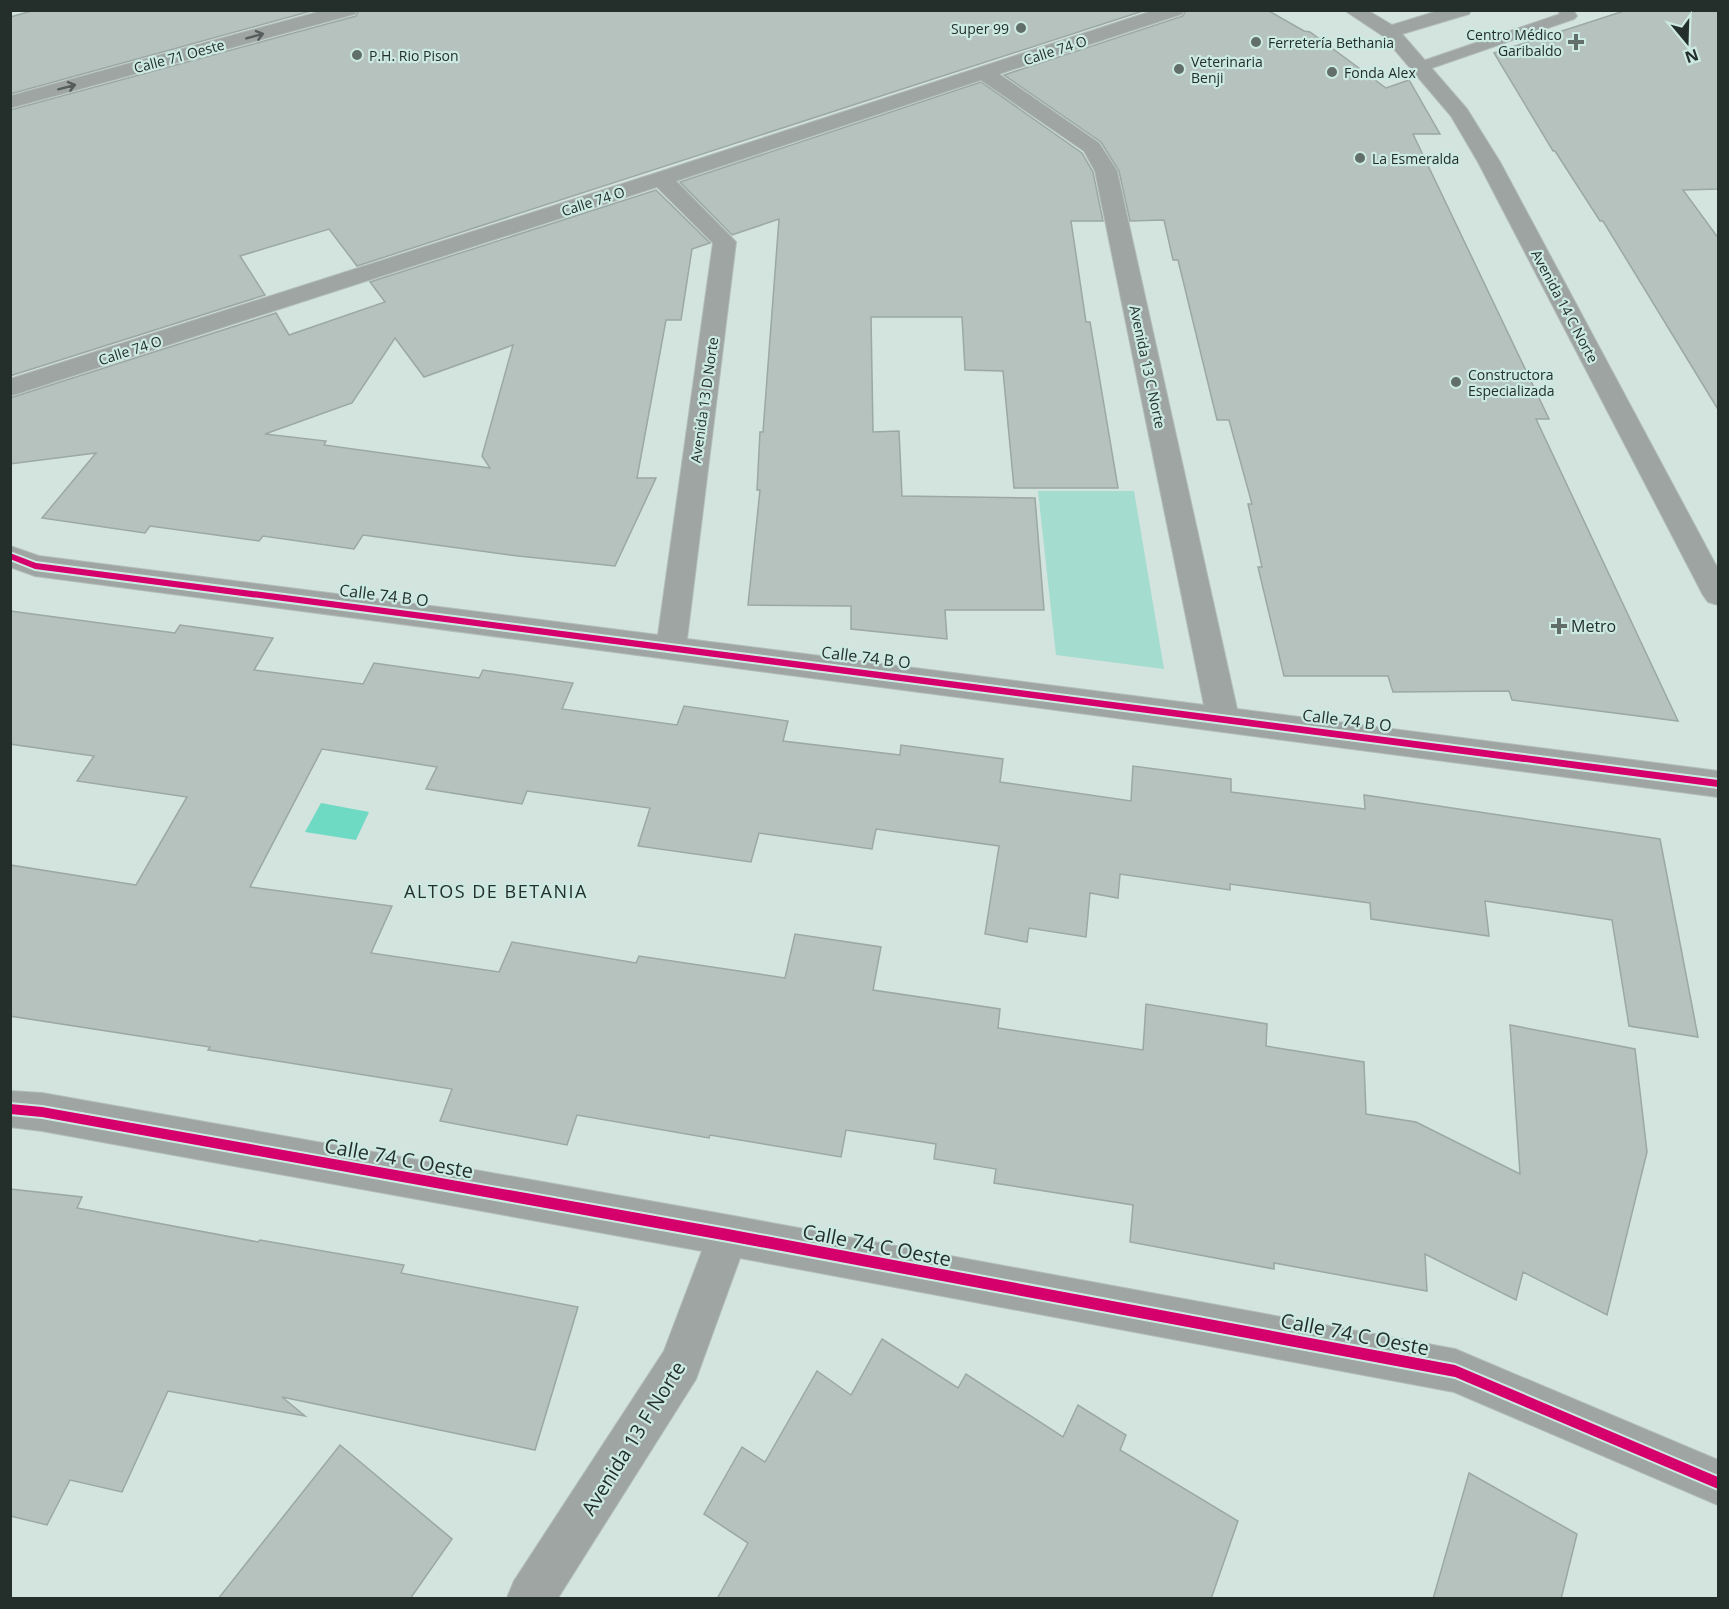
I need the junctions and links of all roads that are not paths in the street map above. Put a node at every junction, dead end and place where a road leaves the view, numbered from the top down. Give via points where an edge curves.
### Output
1 (348, 10) edge
2 (1174, 10) edge
3 (1353, 10) edge
4 (1462, 10) edge
5 (1565, 10) edge
6 (1390, 32) junction
7 (1420, 67) junction
8 (984, 73) junction
9 (10, 102) edge
10 (661, 179) junction
11 (10, 388) edge
12 (10, 555) edge
13 (1719, 595) edge
14 (671, 647) junction
15 (1223, 719) junction
16 (1719, 784) edge
17 (10, 1109) edge
18 (728, 1235) junction
19 (1719, 1483) edge
20 (531, 1599) edge

9 -> 1 street, Calle 71 Oeste
2 - 8 street, Calle 74 O
3 - 6 street, Avenida 14 C Norte
4 - 6 street
5 - 7 lane via 1569,16
6 - 7 street, Avenida 14 C Norte
7 - 13 street, Avenida 14 C Norte via 1460,113 1489,162
8 - 10 street, Calle 74 O
8 - 15 street, Avenida 13 C Norte via 1092,147 1106,171
10 - 11 street, Calle 74 O
10 - 14 street, Avenida 13 D Norte via 725,242
12 - 14 street, Calle 74 B O via 35,566
14 - 15 street, Calle 74 B O
15 - 16 street, Calle 74 B O
17 - 18 street, Calle 74 C Oeste
18 - 19 street, Calle 74 C Oeste via 1455,1371
18 - 20 street, Avenida 13 F Norte via 681,1364

